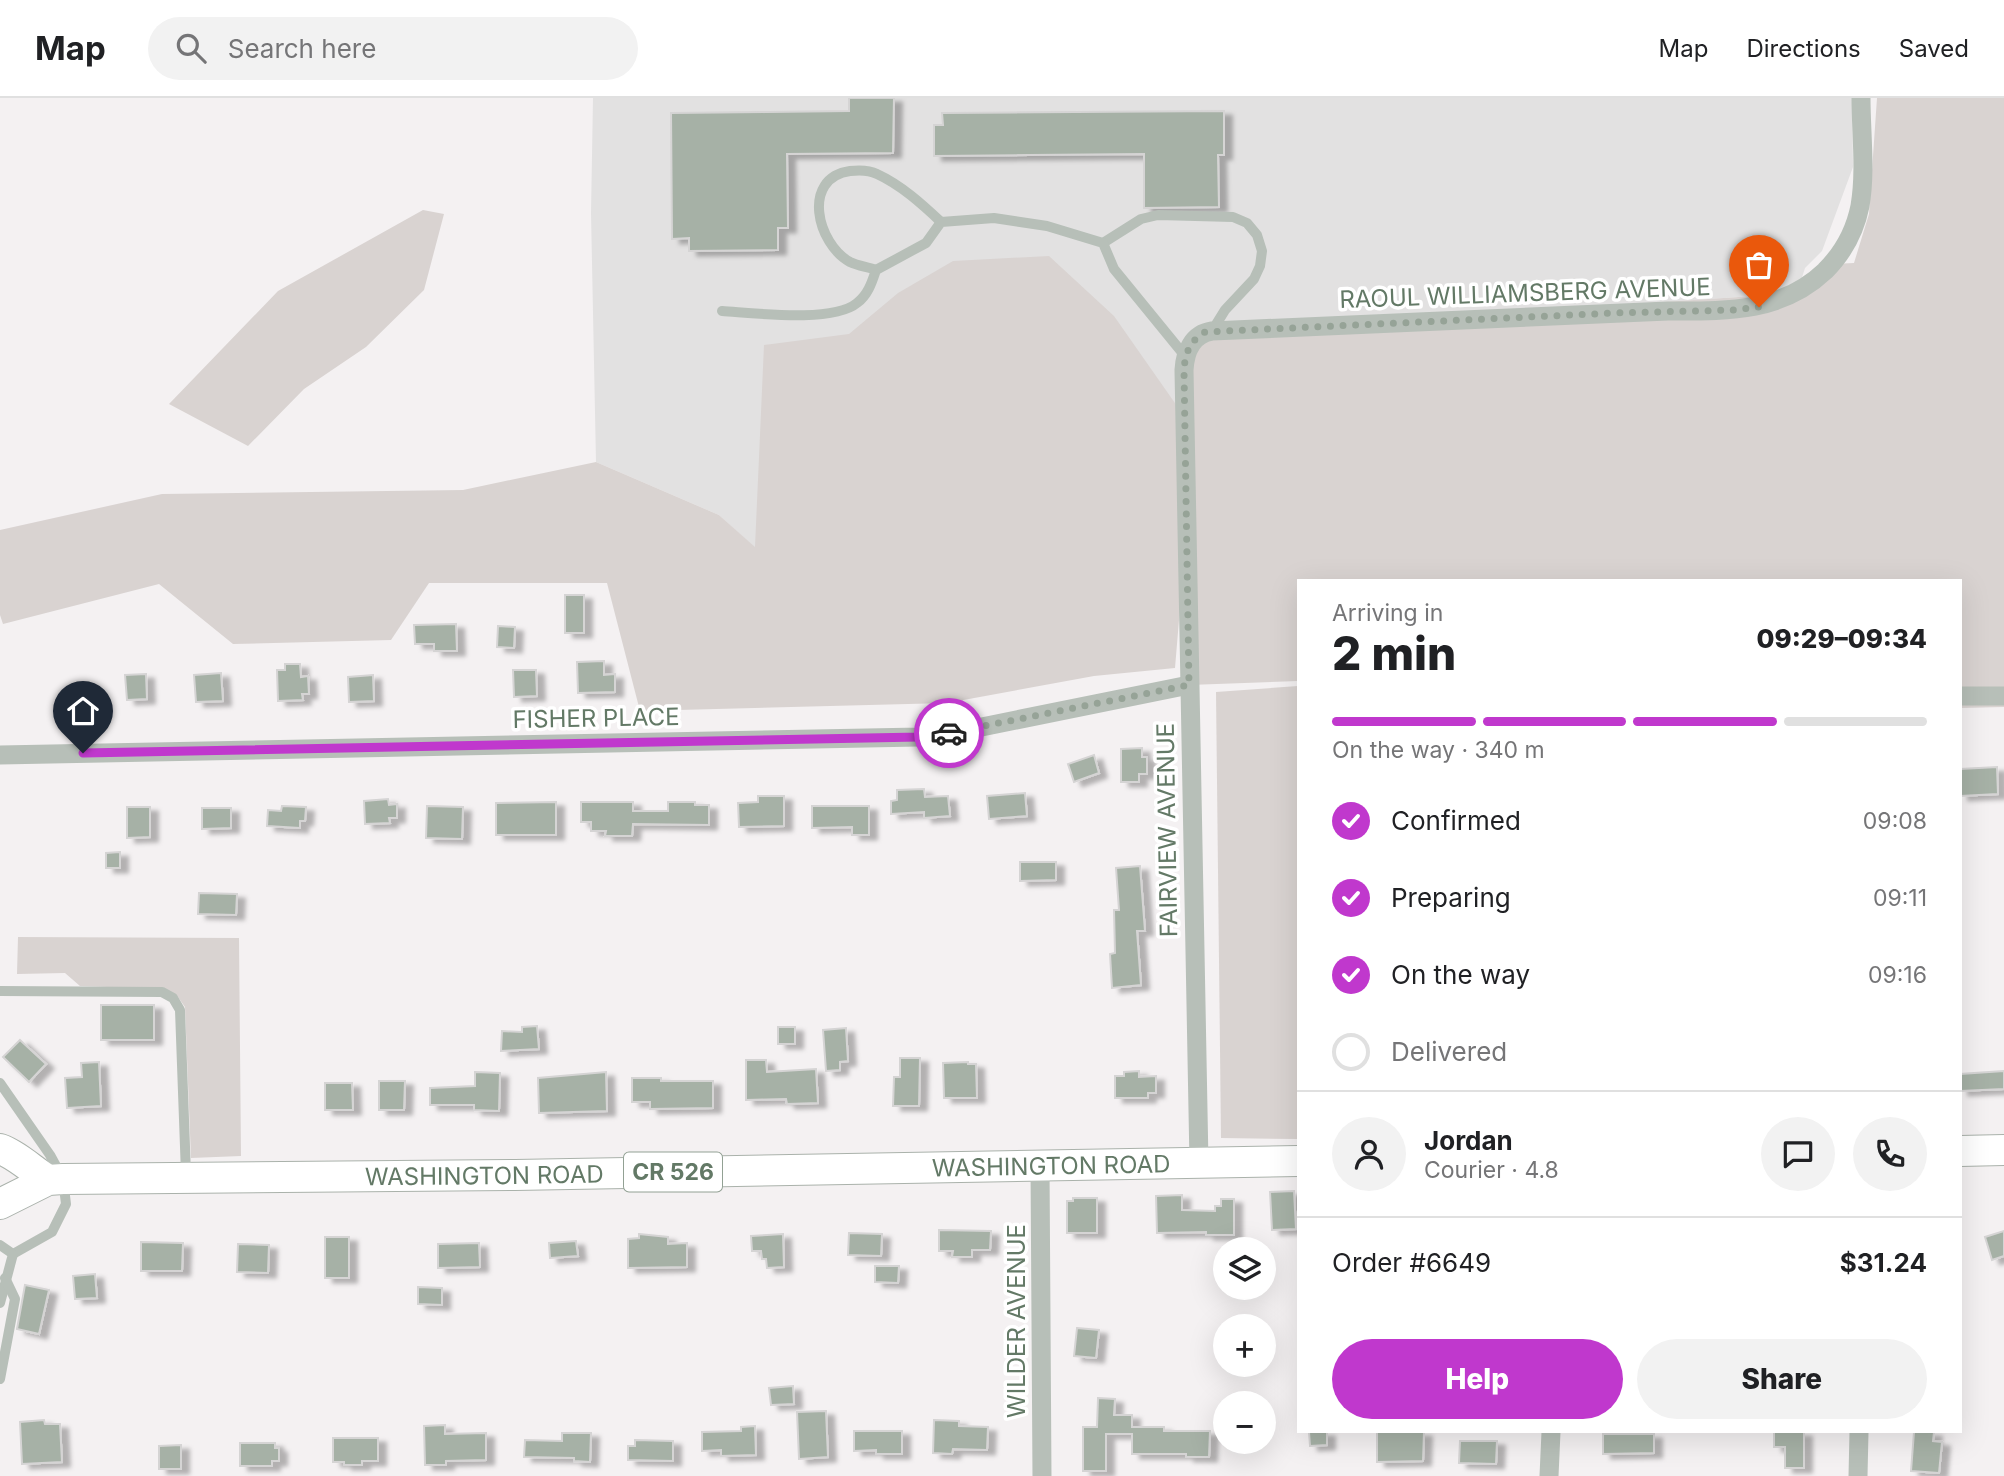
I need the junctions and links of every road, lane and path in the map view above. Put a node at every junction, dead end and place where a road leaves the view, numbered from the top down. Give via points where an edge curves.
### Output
1 (1861, 98) edge
2 (941, 222) junction
3 (1103, 243) junction
4 (876, 270) junction
5 (722, 311) dead end
6 (1212, 331) junction
7 (1185, 363) junction
8 (1189, 685) junction
9 (1962, 696) edge
10 (2004, 696) edge
11 (0, 755) edge
12 (0, 992) edge
13 (0, 1083) edge
14 (0, 1149) edge
15 (2004, 1150) edge
16 (1962, 1151) edge
17 (1297, 1161) edge
18 (1199, 1163) junction
19 (1040, 1165) junction
20 (186, 1178) junction
21 (56, 1179) junction
22 (0, 1204) edge
23 (0, 1245) edge
24 (13, 1254) junction
25 (3, 1281) edge
26 (0, 1303) edge
27 (0, 1379) edge
28 (1550, 1433) edge
29 (1859, 1433) edge
30 (1042, 1476) edge
31 (1549, 1476) edge
32 (1858, 1476) edge

1 - 6 street, RAOUL WILLIAMSBERG AVENUE via 1861,191 1854,228 1844,249 1823,273 1805,289 1779,301 1734,310
2 - 3 lane via 994,218 1047,226
2 - 4 lane via 926,243
2 - 4 lane via 909,193 875,173 841,172 826,182 818,211 822,228 849,261
3 - 6 lane via 1141,219 1158,215 1233,217 1247,223 1262,251 1260,265
3 - 7 lane via 1114,269
4 - 5 lane via 871,287 858,303 842,312
6 - 7 street via 1195,339
7 - 8 street, FAIRVIEW AVENUE
8 - 11 street, FISHER PLACE via 919,737
8 - 18 street, FAIRVIEW AVENUE
9 - 10 street
12 - 20 lane via 162,992 173,998 180,1010
13 - 21 lane via 43,1144
14 - 21 main road via 29,1169
15 - 16 main road
17 - 18 main road, WASHINGTON ROAD / CR 526
18 - 19 main road, WASHINGTON ROAD / CR 526
19 - 20 main road, WASHINGTON ROAD / CR 526
19 - 30 street, WILDER AVENUE
20 - 21 main road, WASHINGTON ROAD / CR 526
21 - 22 main road, WASHINGTON ROAD / CR 526
21 - 24 lane via 66,1205 52,1232
23 - 24 lane
24 - 25 lane
25 - 26 lane
25 - 27 lane via 15,1299
28 - 31 street
29 - 32 street

